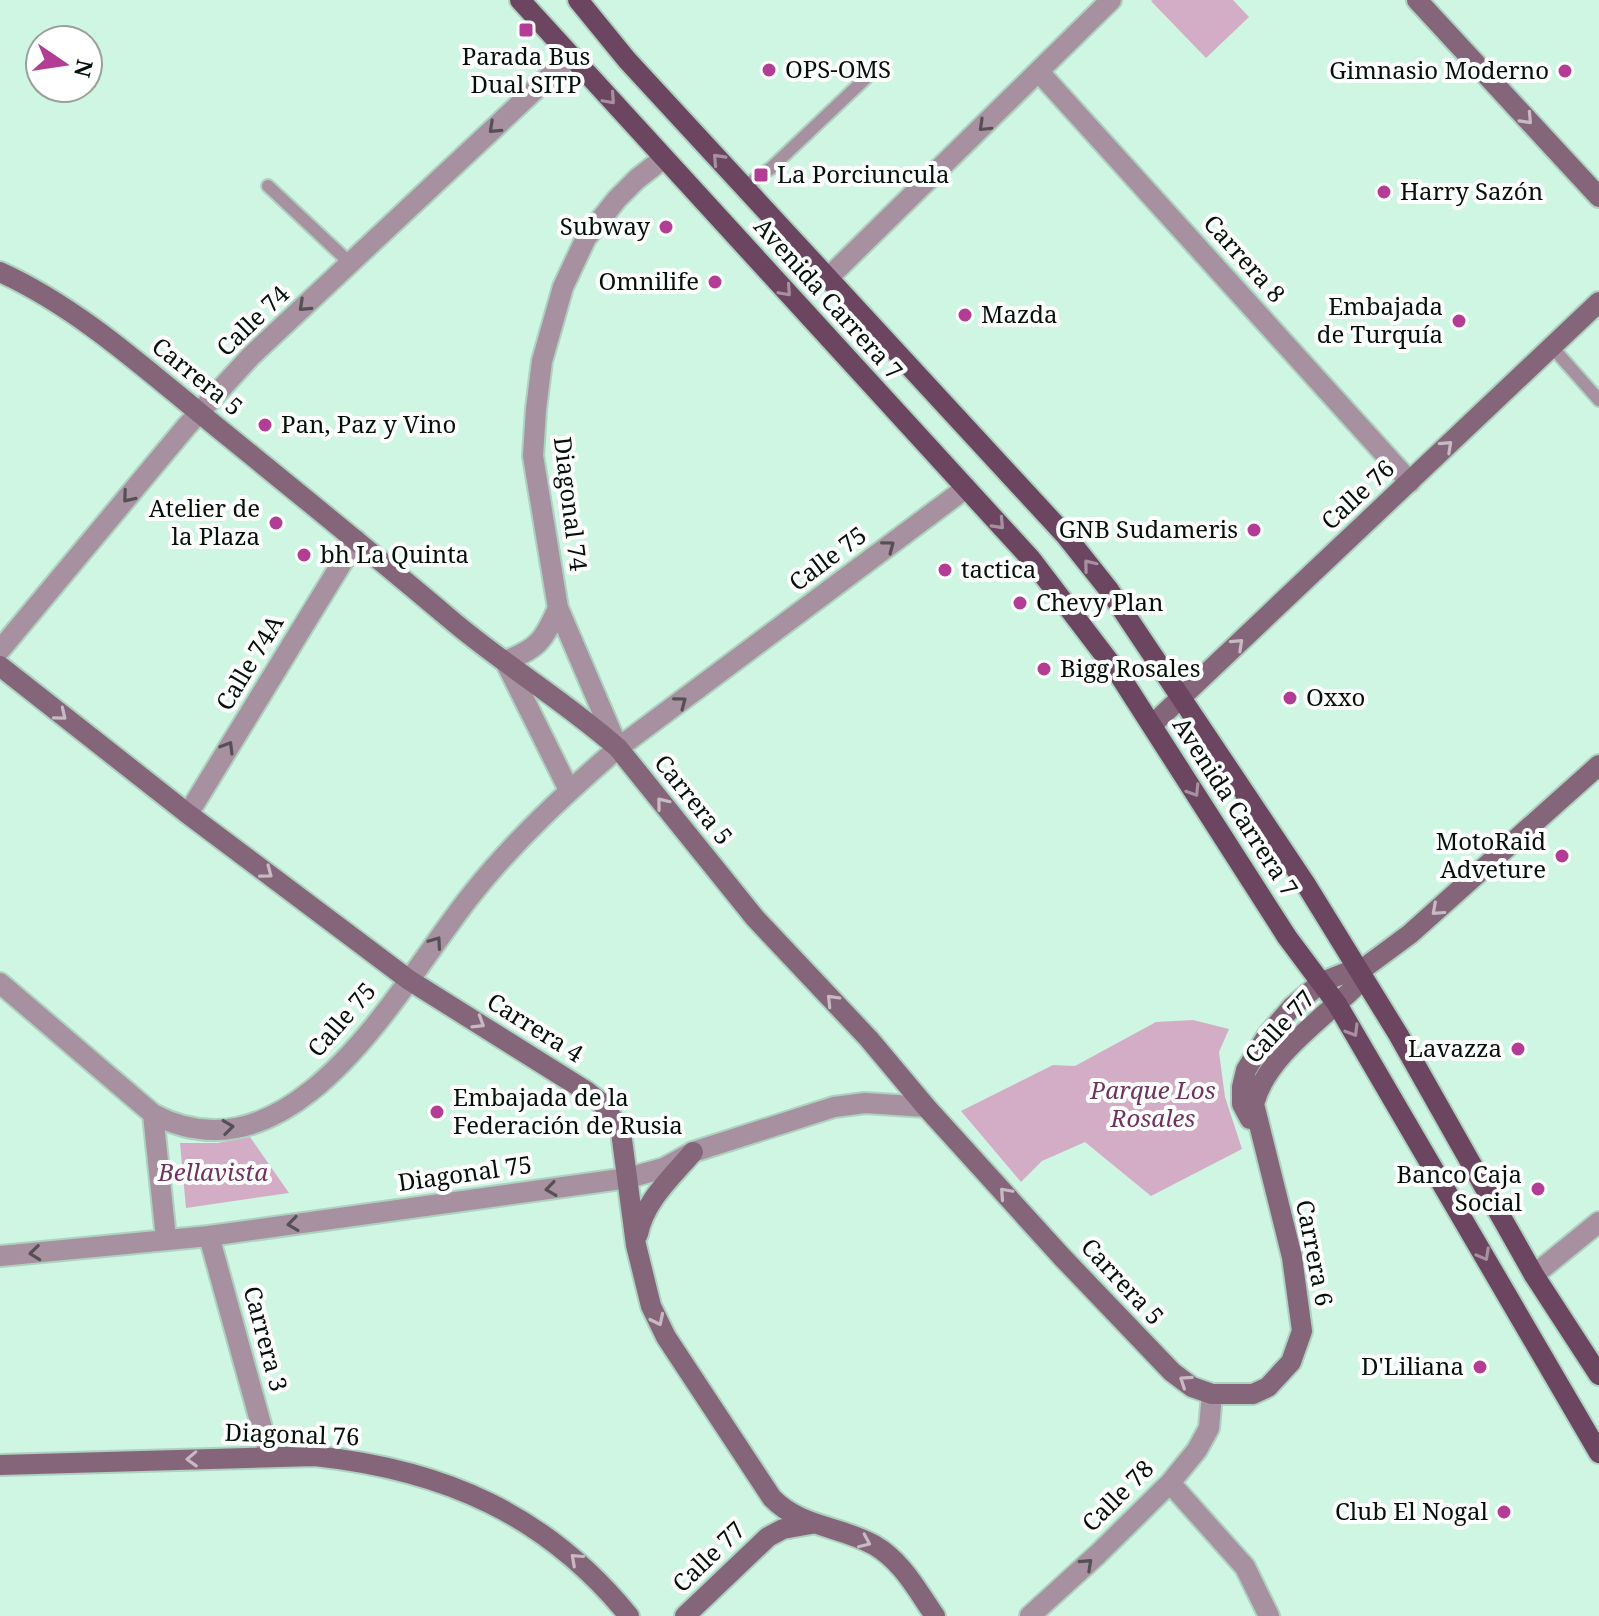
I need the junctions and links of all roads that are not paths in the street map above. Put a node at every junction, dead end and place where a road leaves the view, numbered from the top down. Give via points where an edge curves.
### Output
1 (520, 0) edge
2 (578, 0) edge
3 (1111, 0) edge
4 (1417, 0) edge
5 (571, 56) junction
6 (1039, 72) junction
7 (867, 77) dead end
8 (664, 158) junction
9 (268, 186) dead end
10 (744, 187) junction
11 (1599, 197) edge
12 (350, 263) junction
13 (0, 272) edge
14 (828, 278) junction
15 (1599, 302) edge
16 (1552, 347) junction
17 (1599, 400) edge
18 (199, 412) junction
19 (1410, 482) junction
20 (966, 488) junction
21 (356, 540) junction
22 (558, 608) junction
23 (0, 650) edge
24 (505, 661) junction
25 (0, 666) edge
26 (1181, 698) junction
27 (1152, 725) junction
28 (618, 748) junction
29 (1599, 765) edge
30 (569, 790) junction
31 (188, 814) junction
32 (1360, 971) junction
33 (409, 980) junction
34 (1322, 982) junction
35 (0, 983) edge
36 (1337, 1004) junction
37 (926, 1107) junction
38 (153, 1114) junction
39 (1260, 1137) junction
40 (693, 1152) junction
41 (628, 1178) junction
42 (1599, 1222) edge
43 (209, 1236) junction
44 (166, 1238) junction
45 (636, 1245) junction
46 (0, 1256) edge
47 (1534, 1275) junction
48 (1281, 1375) joint
49 (1599, 1375) edge
50 (1212, 1394) junction
51 (1599, 1453) edge
52 (270, 1457) junction
53 (0, 1465) edge
54 (1170, 1483) junction
55 (772, 1498) junction
56 (815, 1524) junction
57 (768, 1537) junction
58 (629, 1616) edge
59 (685, 1616) edge
60 (935, 1616) edge
61 (1030, 1616) edge
62 (1269, 1616) edge

1 - 5 main road, Avenida Carrera 7
10 -> 2 main road, Avenida Carrera 7
3 - 6 street
4 -> 11 street
5 -> 8 main road, Avenida Carrera 7
5 -> 12 street, Calle 74
6 -> 14 street
6 - 19 street, Carrera 8
7 - 10 lane
8 -> 20 main road, Avenida Carrera 7
8 - 22 street, Diagonal 74 via 617,199 586,238 563,287 542,361 533,456
9 - 12 lane
10 - 14 main road, Avenida Carrera 7
12 -> 18 street, Calle 74
13 - 18 street, Carrera 5 via 96,329
26 -> 14 main road, Avenida Carrera 7 via 1066,536
15 - 16 street, Calle 76
16 - 17 lane
19 -> 16 street, Calle 76
18 - 21 street, Carrera 5
18 -> 23 street, Calle 74
26 -> 19 street, Calle 76
20 -> 27 main road, Avenida Carrera 7 via 1068,605
28 -> 20 street, Calle 75
21 - 24 street, Carrera 5
31 -> 21 street, Calle 74A
22 - 24 street via 539,643
22 - 28 street, Diagonal 74
24 - 28 street, Carrera 5
24 - 30 street
25 -> 31 street, Carrera 4
26 - 27 street, Calle 76
26 - 32 main road, Avenida Carrera 7
27 -> 34 main road, Avenida Carrera 7 via 1287,937
28 - 30 street, Calle 75
37 -> 28 street, Carrera 5 via 755,918
29 -> 32 street, Calle 77 via 1410,934
33 -> 30 street, Calle 75 via 473,893
31 -> 33 street, Carrera 4
32 - 34 street, Calle 77
32 - 36 street, Calle 77 via 1355,987
32 - 47 main road, Avenida Carrera 7
38 -> 33 street, Calle 75 via 190,1128 221,1129 257,1122 301,1100 346,1062
33 -> 41 street, Carrera 4 via 604,1105 621,1132
34 - 36 main road, Avenida Carrera 7
34 - 39 street, Calle 77 via 1292,1007 1246,1070 1242,1104
35 - 38 street
36 - 39 street, Calle 77 via 1275,1063 1258,1090 1254,1104
36 -> 51 main road, Avenida Carrera 7
37 - 40 street, Diagonal 75 via 834,1107
50 -> 37 street, Carrera 5 via 1172,1372
38 - 44 street
39 - 48 street, Carrera 6 via 1292,1257 1302,1331
40 - 41 street, Diagonal 75 via 664,1168
40 - 45 street via 653,1198
41 -> 43 street, Diagonal 75
41 - 45 street, Carrera 4
42 - 47 street
43 - 44 street, Diagonal 75
43 - 52 street, Carrera 3
44 -> 46 street, Diagonal 75
45 -> 55 street, Carrera 4 via 651,1306 666,1337
47 - 49 main road, Avenida Carrera 7
48 - 50 street, Carrera 5 via 1253,1394
50 - 54 street, Calle 78 via 1205,1438
52 -> 53 street, Diagonal 76
58 -> 52 street, Diagonal 76 via 565,1550 489,1501 360,1461
61 -> 54 street, Calle 78
54 - 62 street via 1245,1567
55 - 56 street, Carrera 4
55 - 57 street, Calle 77 via 774,1518
56 - 57 street, Calle 77 via 799,1524
56 -> 60 street, Carrera 4 via 887,1554 903,1568
57 - 59 street, Calle 77

